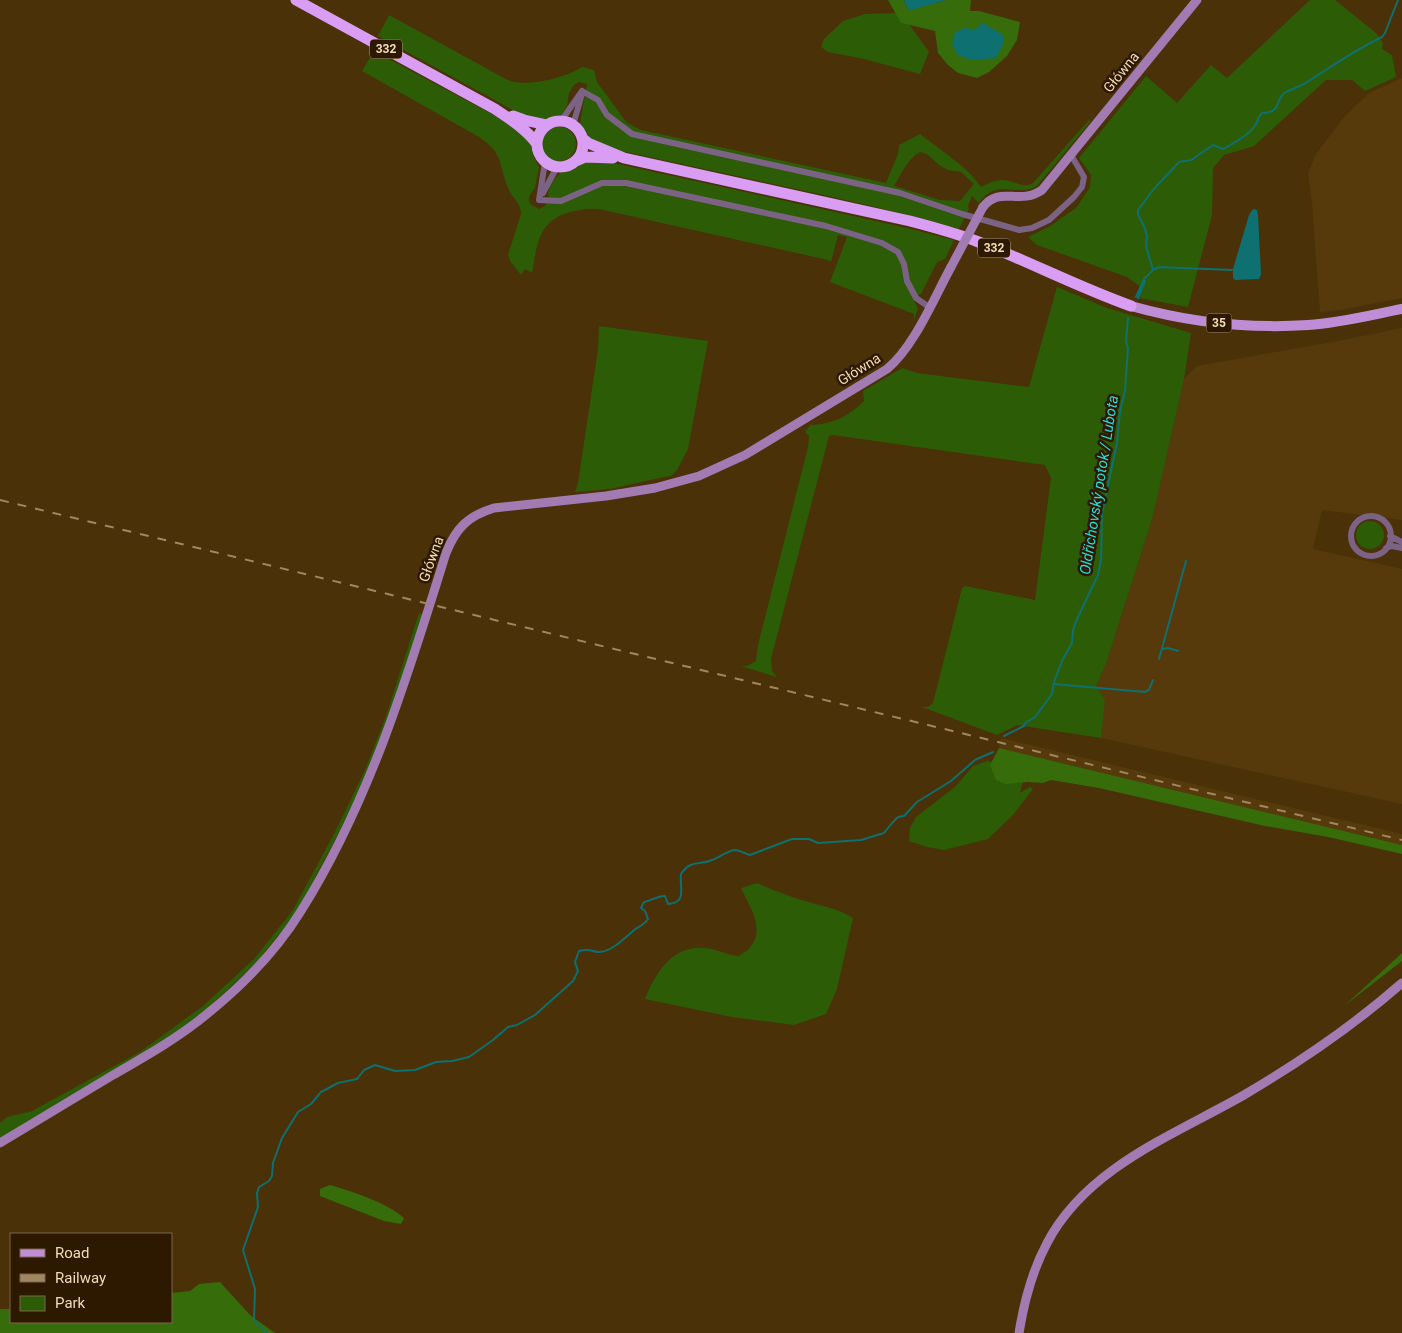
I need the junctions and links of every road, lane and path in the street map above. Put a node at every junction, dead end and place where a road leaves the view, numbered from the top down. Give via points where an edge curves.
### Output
1 (296, 0) edge
2 (1197, 0) edge
3 (582, 91) junction
4 (495, 109) junction
5 (562, 121) junction
6 (547, 125) junction
7 (574, 125) junction
8 (582, 138) junction
9 (537, 144) junction
10 (1071, 155) junction
11 (624, 158) junction
12 (576, 161) junction
13 (545, 162) junction
14 (557, 167) junction
15 (538, 200) junction
16 (1131, 306) joint
17 (929, 308) junction
18 (1402, 309) edge
19 (1390, 536) junction
20 (1402, 542) edge
21 (1386, 548) junction
22 (1402, 548) edge
23 (1402, 983) edge
24 (0, 1143) edge
25 (1019, 1333) edge

1 - 4 highway, 332
2 - 10 street, Główna
3 - 5 street
3 - 7 street
3 - 10 street via 598,100 607,115 632,134 900,193 1019,230 1048,220 1082,186 1084,177
4 - 6 highway, 332
4 - 9 highway, 332 via 526,131
5 - 6 highway, 332
5 - 7 highway
6 - 9 highway
7 - 8 highway
8 - 11 highway, 332
8 - 12 highway via 583,150
9 - 13 highway, 332
10 - 17 street, Główna, bridge via 1034,196 989,199
11 - 12 highway, 332 via 585,157
11 - 16 highway, 332 via 941,230
12 - 14 highway, 332
13 - 14 highway
13 - 15 street
14 - 15 street
15 - 17 street via 561,201 602,183 626,183 826,226 882,243 898,252 916,298
16 - 18 main road, 35 via 1206,322 1270,326 1341,321
17 - 24 street, Główna via 902,353 887,369 744,456 699,476 655,488 494,508 472,517 452,537 390,725 360,799 301,912 270,953 207,1014 167,1043
19 - 20 street
19 - 21 street
19 - 21 street via 1382,519 1370,516 1358,520 1352,531 1352,543 1361,553 1378,554
21 - 22 street
23 - 25 street via 1336,1036 1289,1068 1134,1155 1089,1190 1059,1224 1042,1252 1030,1284

